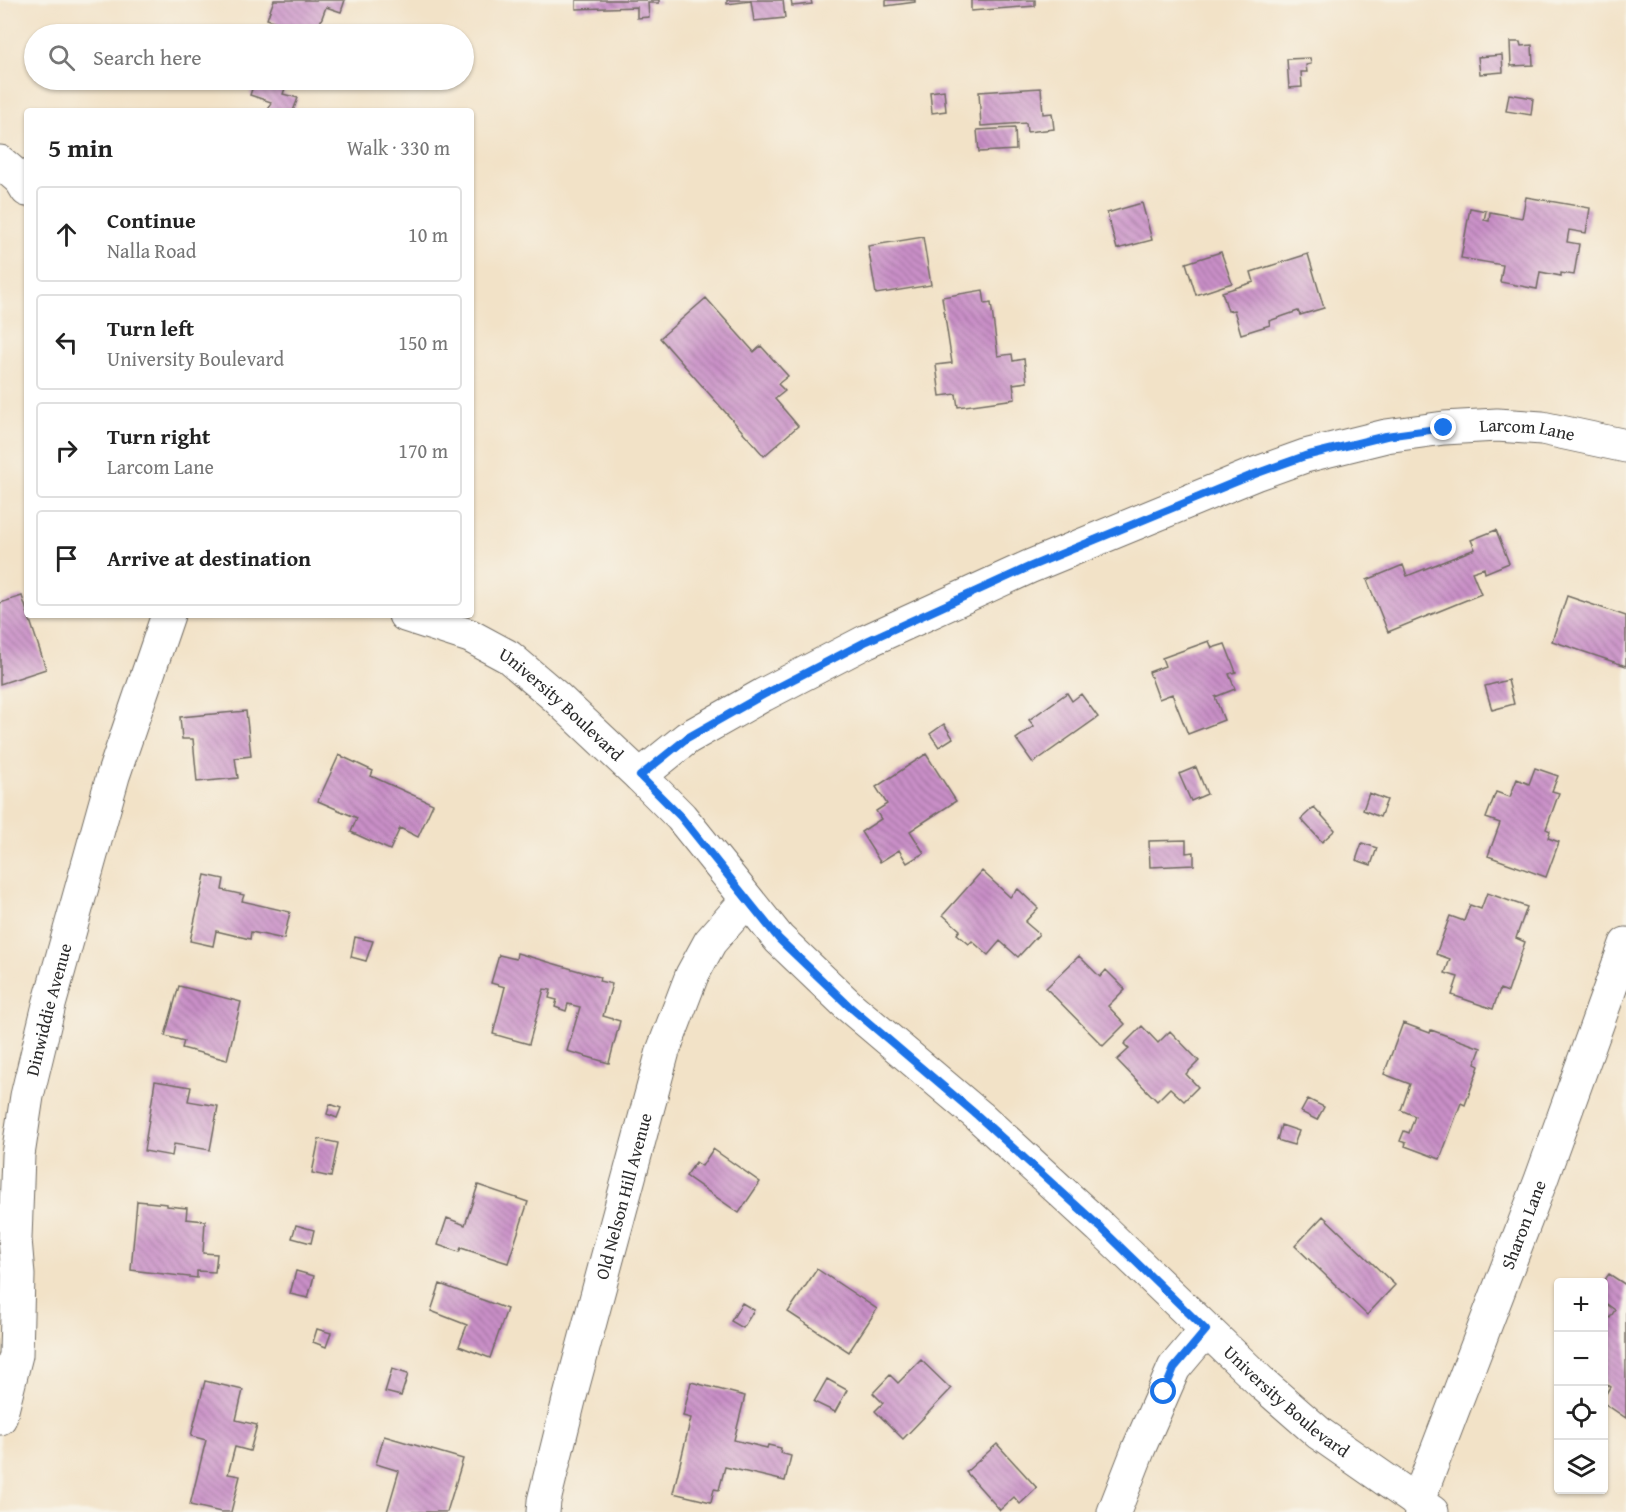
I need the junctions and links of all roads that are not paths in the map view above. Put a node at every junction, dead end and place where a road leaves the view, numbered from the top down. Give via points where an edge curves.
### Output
1 (0, 162) edge
2 (24, 185) edge
3 (1626, 446) edge
4 (167, 618) edge
5 (414, 618) edge
6 (640, 776) junction
7 (747, 900) junction
8 (1626, 944) edge
9 (1206, 1330) junction
10 (0, 1418) edge
11 (1425, 1508) edge
12 (543, 1512) edge
13 (1114, 1512) edge

1 - 2 street
3 - 6 street, Larcom Lane via 1542,428 1497,425 1386,436 1305,456 1029,567 867,641 687,738
4 - 10 street, Dinwiddie Avenue via 113,776 27,1096 18,1155 16,1354
5 - 6 street, University Boulevard via 470,636 509,657
6 - 7 street, University Boulevard via 681,817
7 - 9 street, University Boulevard via 779,939 849,1006 1083,1211
7 - 12 street, Old Nelson Hill Avenue via 710,942 692,975 663,1051 569,1400
8 - 11 street, Sharon Lane
9 - 11 street, University Boulevard via 1320,1434
9 - 13 street via 1174,1368

